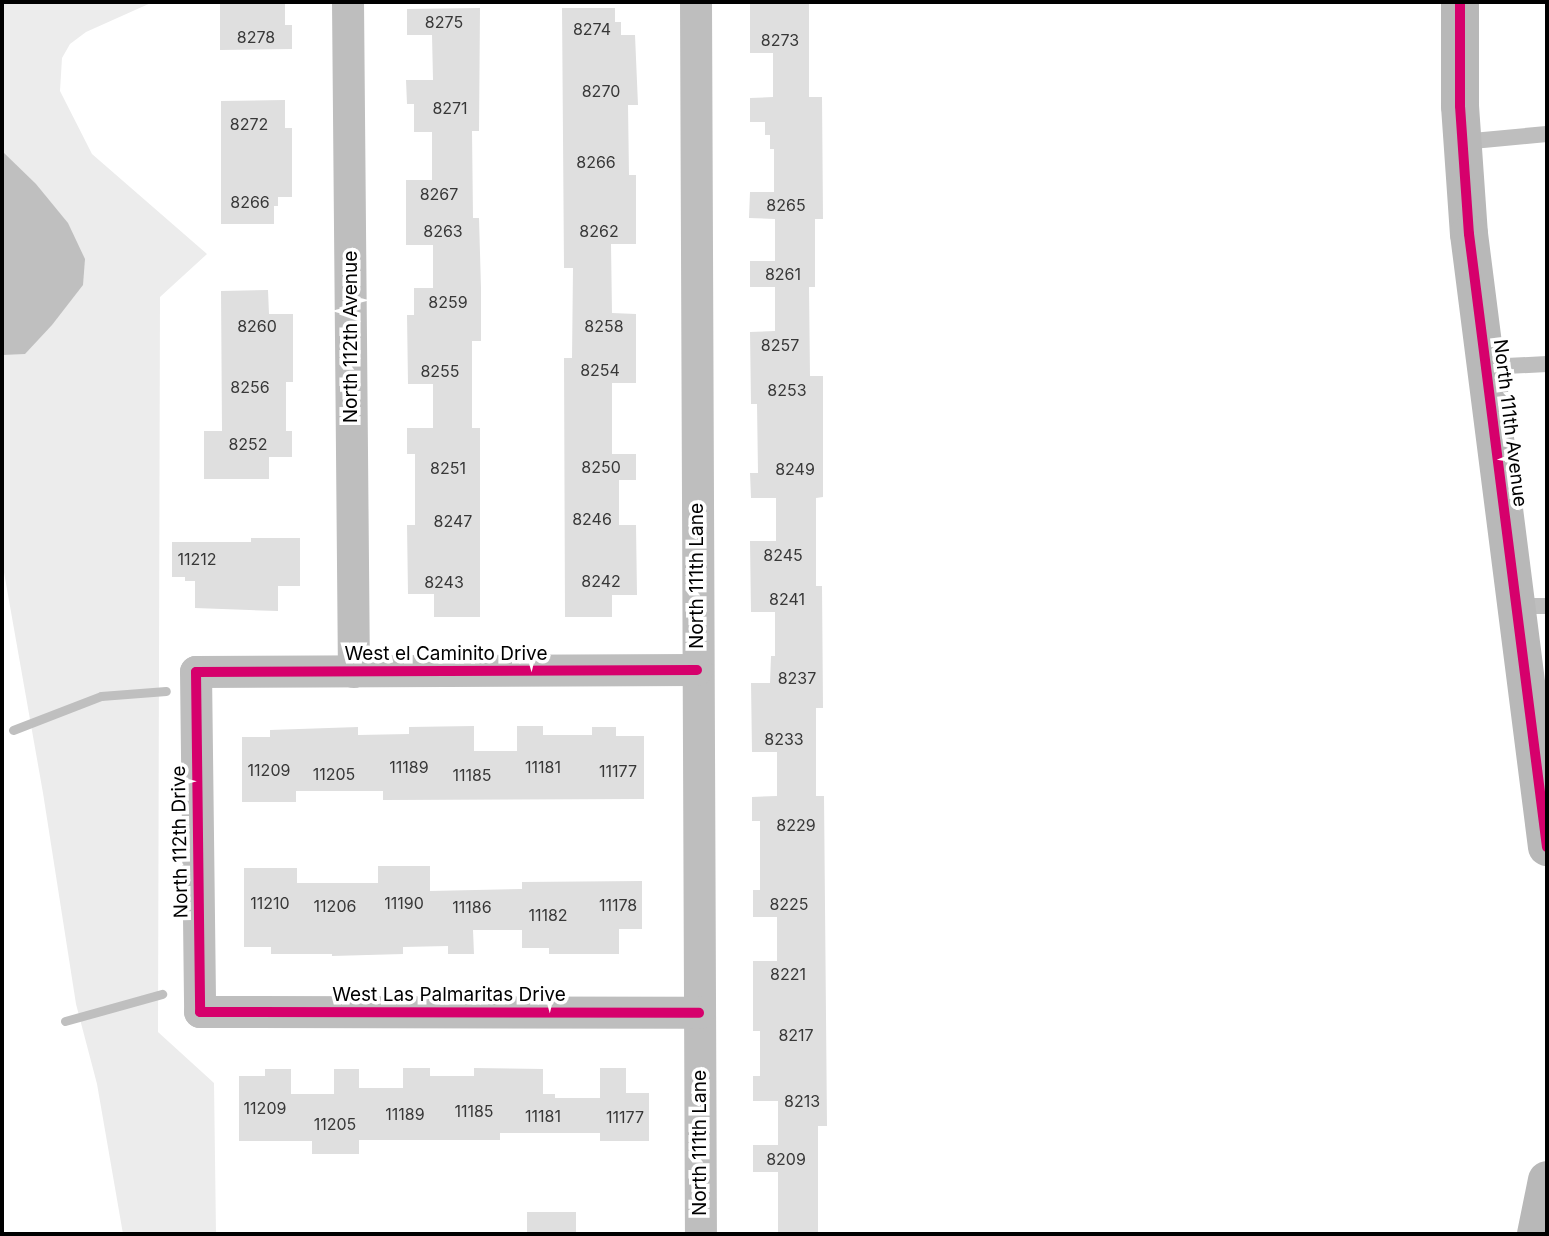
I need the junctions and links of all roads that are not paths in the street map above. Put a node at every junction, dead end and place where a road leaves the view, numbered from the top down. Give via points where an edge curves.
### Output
1 (348, 2) edge
2 (696, 2) edge
3 (1460, 2) edge
4 (1547, 134) edge
5 (1462, 142) junction
6 (1547, 364) edge
7 (1486, 366) junction
8 (1532, 606) edge
9 (697, 670) junction
10 (196, 672) joint
11 (354, 672) junction
12 (1547, 847) edge
13 (200, 1012) joint
14 (699, 1013) junction
15 (1547, 1180) edge
16 (701, 1234) edge
17 (1536, 1234) edge

1 - 11 street, North 112th Avenue
2 - 9 street, North 111th Lane
3 - 5 street, North 111th Avenue
4 - 5 lane
5 - 7 street, North 111th Avenue
6 - 7 lane
7 - 8 street, North 111th Avenue
8 - 12 street, North 111th Avenue
9 - 11 street, West el Caminito Drive
9 - 14 street, North 111th Lane
10 - 11 street, West el Caminito Drive
10 - 13 street, North 112th Drive
13 - 14 street, West Las Palmaritas Drive
14 - 16 street, North 111th Lane
15 - 17 street

